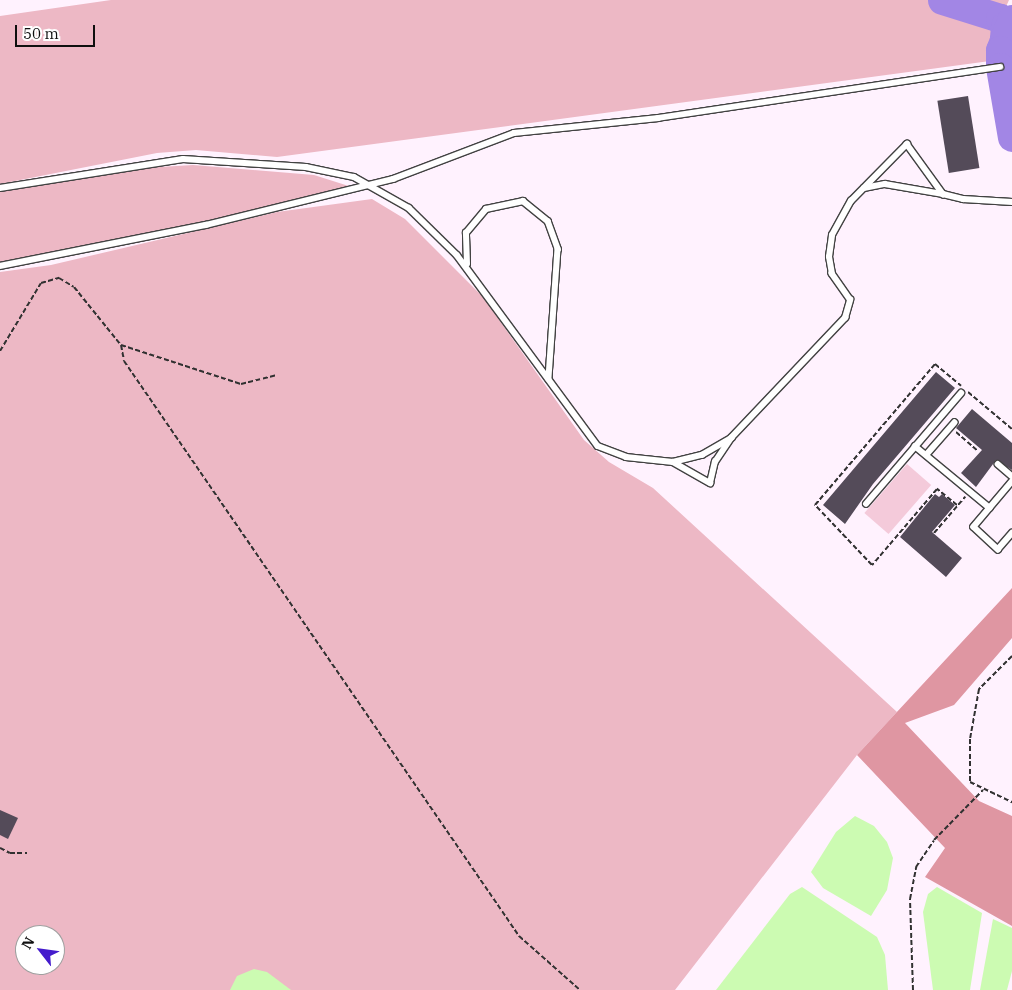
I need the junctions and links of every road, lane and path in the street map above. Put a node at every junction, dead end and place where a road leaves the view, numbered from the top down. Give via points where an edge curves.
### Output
1 (1000, 67) dead end
2 (370, 184) junction
3 (0, 188) edge
4 (864, 188) junction
5 (943, 194) junction
6 (1012, 202) edge
7 (0, 266) edge
8 (470, 272) junction
9 (120, 345) junction
10 (0, 351) edge
11 (276, 375) dead end
12 (549, 379) junction
13 (961, 393) dead end
14 (952, 425) joint
15 (731, 438) junction
16 (915, 446) junction
17 (978, 451) dead end
18 (926, 455) junction
19 (673, 462) junction
20 (998, 464) dead end
21 (1012, 476) edge
22 (1012, 482) edge
23 (965, 497) dead end
24 (866, 504) dead end
25 (990, 508) junction
26 (934, 533) dead end
27 (1012, 533) edge
28 (1012, 656) edge
29 (983, 790) junction
30 (1012, 802) edge
31 (0, 848) edge
32 (27, 853) dead end
33 (580, 990) edge
34 (913, 990) edge

1 - 2 lane via 658,118 514,133
2 - 3 lane via 339,172 217,158 138,163
2 - 7 lane via 197,227
2 - 8 lane via 409,208
4 - 5 lane via 885,184
4 - 5 lane via 907,144
4 - 15 lane via 851,201 832,235 829,257 832,274 850,300 850,310
5 - 6 lane via 963,200
8 - 12 lane
8 - 12 lane via 464,255 466,233 486,209 524,201 548,221 558,249
9 - 10 path via 74,287 59,278 50,278 35,290
9 - 11 path via 241,384
9 - 33 path via 124,361 519,936
12 - 19 lane via 598,446 626,456
13 - 16 lane
14 - 17 path
14 - 18 lane
15 - 19 lane via 702,455
15 - 19 lane via 715,462 710,483
16 - 18 lane
16 - 24 lane
18 - 25 lane
20 - 21 lane
22 - 25 lane
23 - 26 path
25 - 27 lane via 974,527 998,549
28 - 29 path via 979,688 970,739 970,782
29 - 30 path
29 - 34 path via 941,833 916,867 910,899
31 - 32 path via 10,853

